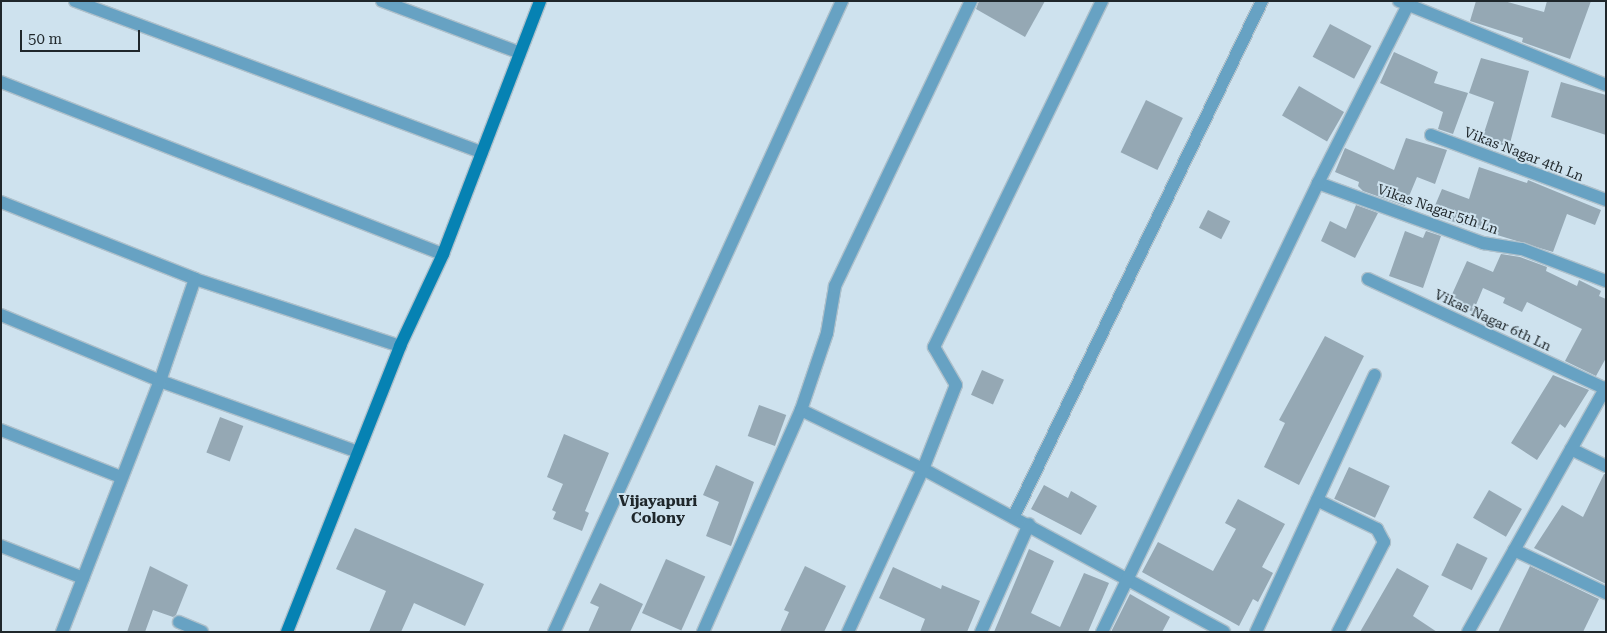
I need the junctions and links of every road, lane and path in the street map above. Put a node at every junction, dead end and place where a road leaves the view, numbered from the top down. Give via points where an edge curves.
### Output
1 (75, 1) edge
2 (382, 1) edge
3 (540, 1) edge
4 (842, 1) edge
5 (971, 1) edge
6 (1102, 1) edge
7 (1262, 1) edge
8 (1406, 3) edge
9 (520, 53) junction
10 (1, 82) edge
11 (1606, 85) edge
12 (1431, 135) dead end
13 (482, 152) junction
14 (1318, 183) junction
15 (1606, 200) edge
16 (1, 202) edge
17 (443, 254) junction
18 (195, 279) junction
19 (1368, 279) dead end
20 (1606, 282) edge
21 (1, 315) edge
22 (400, 346) junction
23 (1375, 375) dead end
24 (160, 381) junction
25 (1606, 388) edge
26 (802, 410) junction
27 (1, 430) edge
28 (1572, 448) junction
29 (358, 452) junction
30 (1606, 466) edge
31 (923, 469) junction
32 (121, 477) junction
33 (1317, 500) junction
34 (1014, 516) junction
35 (1029, 524) junction
36 (1, 546) edge
37 (1514, 550) junction
38 (83, 578) junction
39 (1126, 578) junction
40 (1606, 593) edge
41 (179, 622) dead end
42 (62, 632) edge
43 (202, 632) edge
44 (287, 632) edge
45 (554, 632) edge
46 (703, 632) edge
47 (848, 632) edge
48 (981, 632) edge
49 (1102, 632) edge
50 (1224, 632) edge
51 (1256, 632) edge
52 (1338, 632) edge
53 (1468, 632) edge

1 - 13 street
2 - 9 street
3 - 9 street
4 - 45 street
5 - 26 street via 835,286 828,333
6 - 31 street via 934,347 956,385
7 - 34 street
8 - 11 street
8 - 14 street
9 - 13 street
10 - 17 street
12 - 15 street, Vikas Nagar 4th Ln
13 - 17 street
14 - 20 street, Vikas Nagar 5th Ln via 1483,242 1522,249
14 - 39 street
16 - 18 street
17 - 22 street
18 - 22 street
18 - 24 street
19 - 25 street, Vikas Nagar 6th Ln
21 - 24 street
22 - 29 street
23 - 33 street
24 - 29 street
24 - 32 street
25 - 28 street
26 - 31 street
26 - 46 street
27 - 32 street
28 - 30 street
28 - 37 street
29 - 44 street
31 - 34 street
31 - 47 street
32 - 38 street
33 - 51 street
33 - 52 street via 1377,529 1384,542
34 - 35 street
35 - 39 street
35 - 48 street
36 - 38 street
37 - 40 street
37 - 53 street
38 - 42 street
39 - 49 street
39 - 50 street
41 - 43 street

